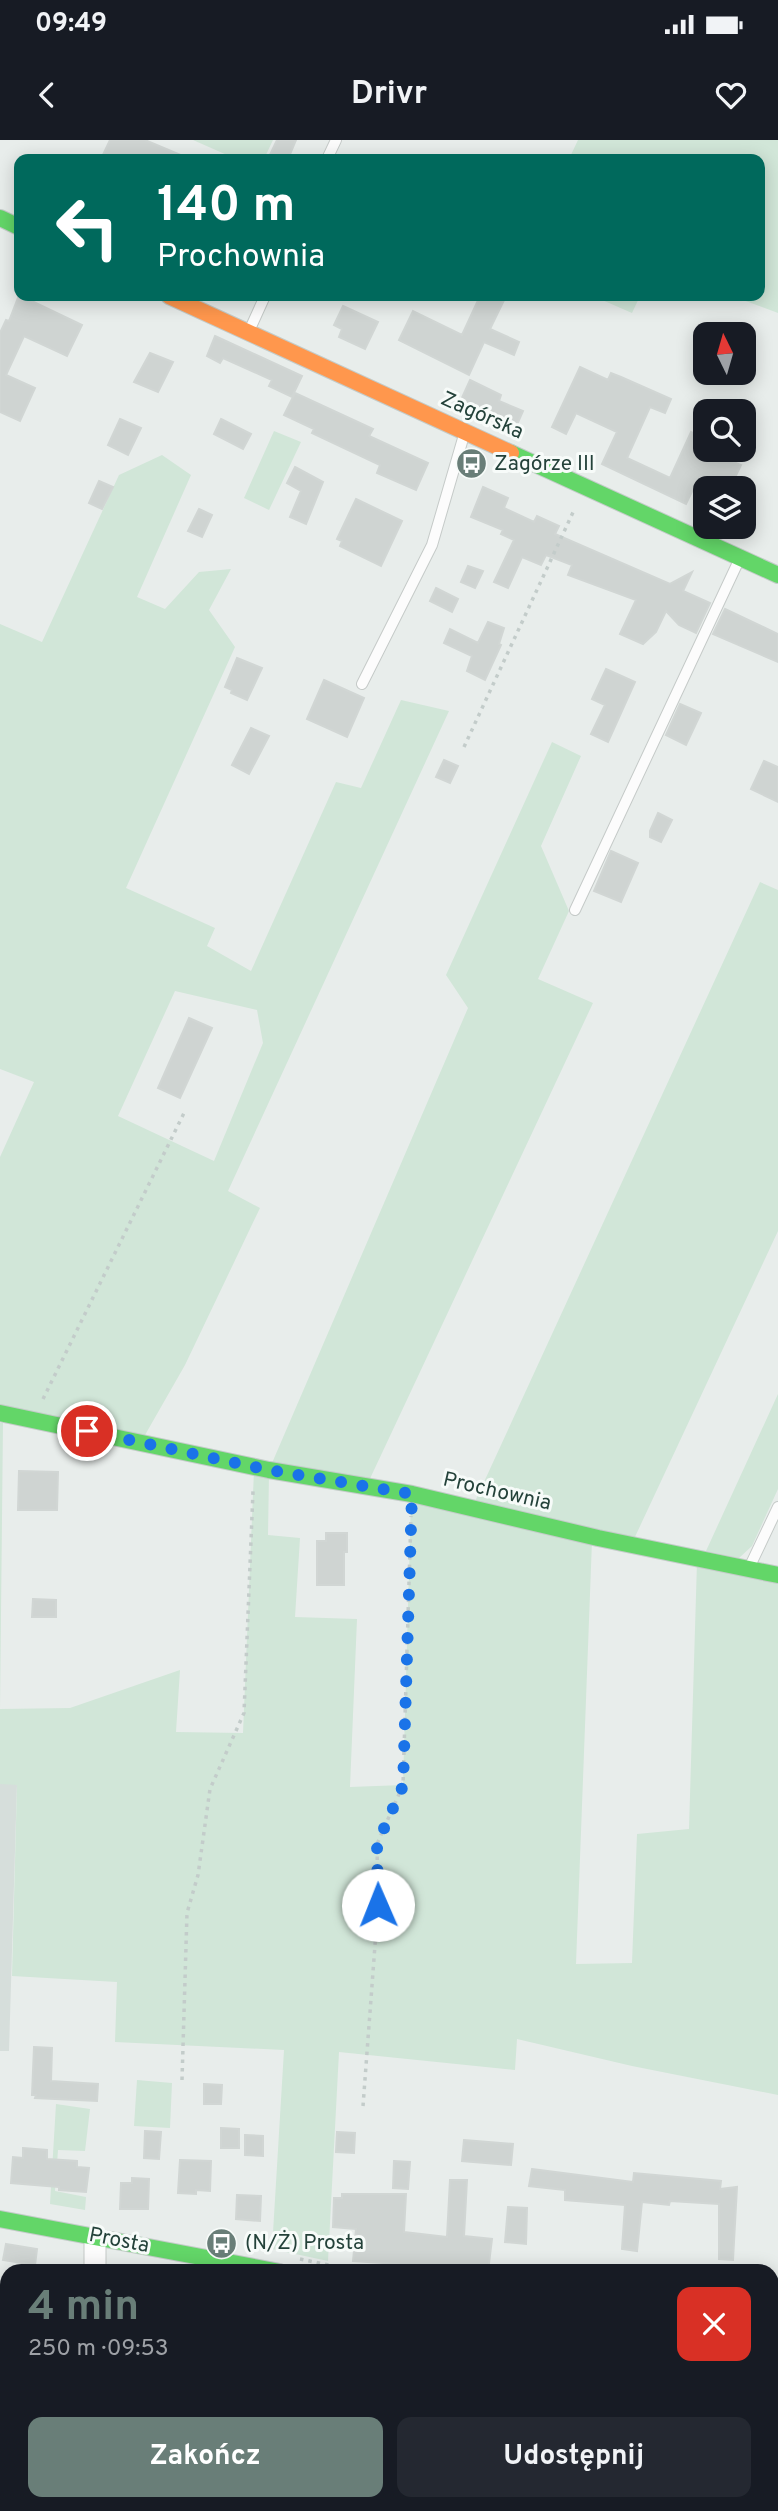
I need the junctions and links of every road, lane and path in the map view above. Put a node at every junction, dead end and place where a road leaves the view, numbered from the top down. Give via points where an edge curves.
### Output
1 (180, 301) edge
2 (263, 301) edge
3 (248, 332) junction
4 (465, 432) junction
5 (585, 486) junction
6 (741, 558) junction
7 (778, 575) edge
8 (362, 684) dead end
9 (464, 747) dead end
10 (575, 910) dead end
11 (184, 1113) dead end
12 (0, 1413) edge
13 (33, 1420) junction
14 (255, 1466) junction
15 (412, 1494) junction
16 (778, 1507) edge
17 (749, 1569) junction
18 (778, 1575) edge
19 (181, 2080) dead end
20 (363, 2106) dead end
21 (0, 2219) edge
22 (95, 2237) junction
23 (95, 2264) edge
24 (238, 2264) edge

1 - 3 street, Zagórska
2 - 3 lane
3 - 4 street, Zagórska
4 - 5 street, Zagórska
4 - 8 lane via 432,545
5 - 6 street, Zagórska
5 - 9 path
6 - 7 street, Zagórska
6 - 10 lane
11 - 13 path
12 - 13 street, Prochownia
13 - 14 street, Prochownia
14 - 15 street, Prochownia
14 - 19 path via 244,1713 210,1789 198,1875 187,1913
15 - 17 street, Prochownia
15 - 20 path via 403,1786 377,1844 378,1905
16 - 17 lane
17 - 18 street, Prochownia
21 - 22 street, Prosta
22 - 23 street
22 - 24 street, Prosta

